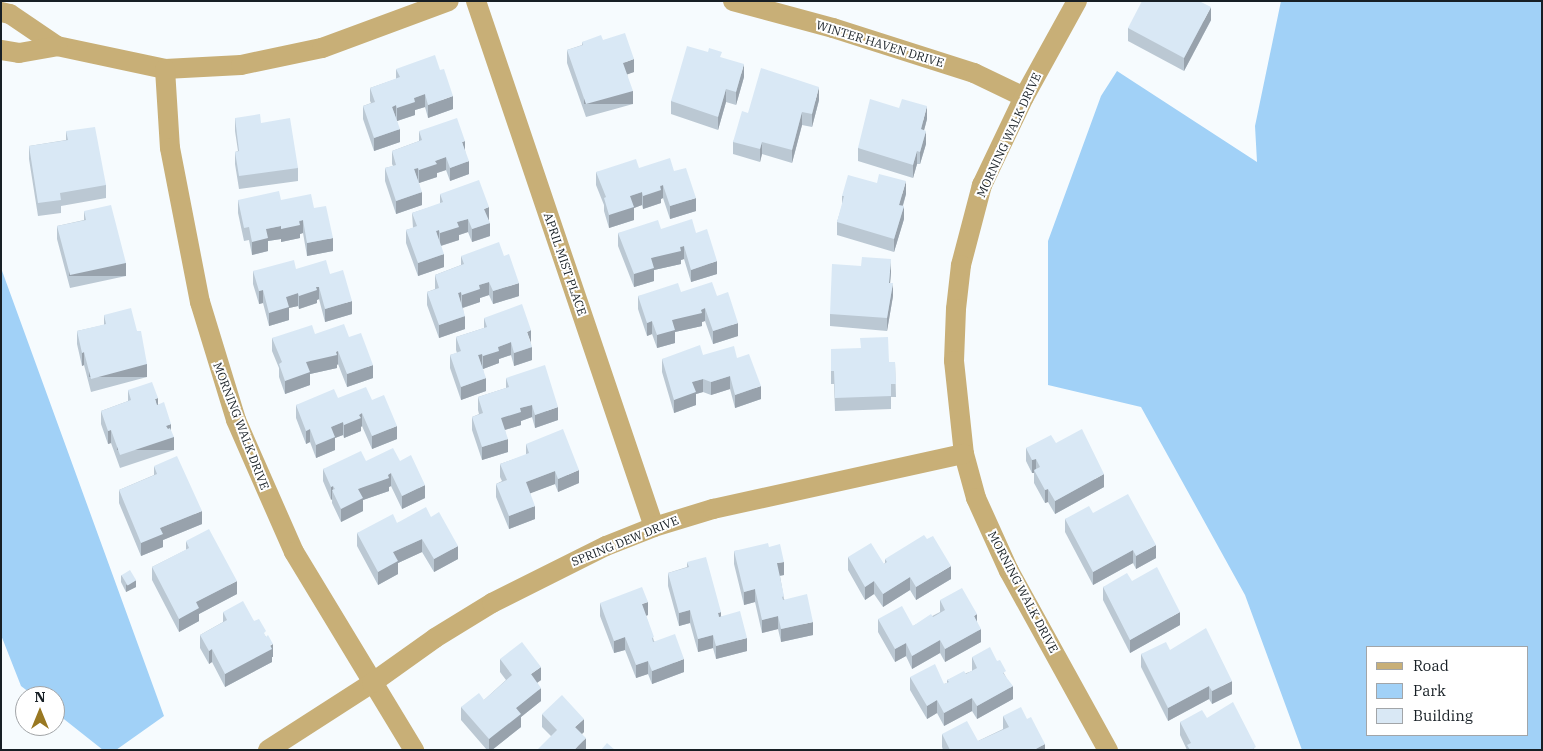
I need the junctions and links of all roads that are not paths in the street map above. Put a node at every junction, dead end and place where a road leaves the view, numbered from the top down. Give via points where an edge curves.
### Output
1 (449, 1) edge
2 (476, 1) edge
3 (733, 1) edge
4 (1077, 1) edge
5 (1, 12) edge
6 (57, 46) junction
7 (1, 50) edge
8 (165, 69) junction
9 (1024, 97) junction
10 (964, 454) junction
11 (654, 527) junction
12 (372, 683) junction
13 (268, 750) edge
14 (414, 750) edge
15 (1108, 750) edge

1 - 8 street via 322,48 241,65
2 - 11 street, APRIL MIST PLACE
3 - 9 street, WINTER HAVEN DRIVE via 833,28 974,73
4 - 9 street, MORNING WALK DRIVE
5 - 6 street via 10,14
6 - 7 street via 19,54
6 - 8 street
8 - 12 street, MORNING WALK DRIVE via 170,148 200,302 215,358 236,420 294,552
9 - 10 street, MORNING WALK DRIVE via 982,185 961,265 954,361
10 - 11 street, SPRING DEW DRIVE via 713,509
10 - 15 street, MORNING WALK DRIVE via 976,498 997,546
11 - 12 street, SPRING DEW DRIVE via 563,566 492,603
12 - 13 street, SPRING DEW DRIVE
12 - 14 street, MORNING WALK DRIVE

